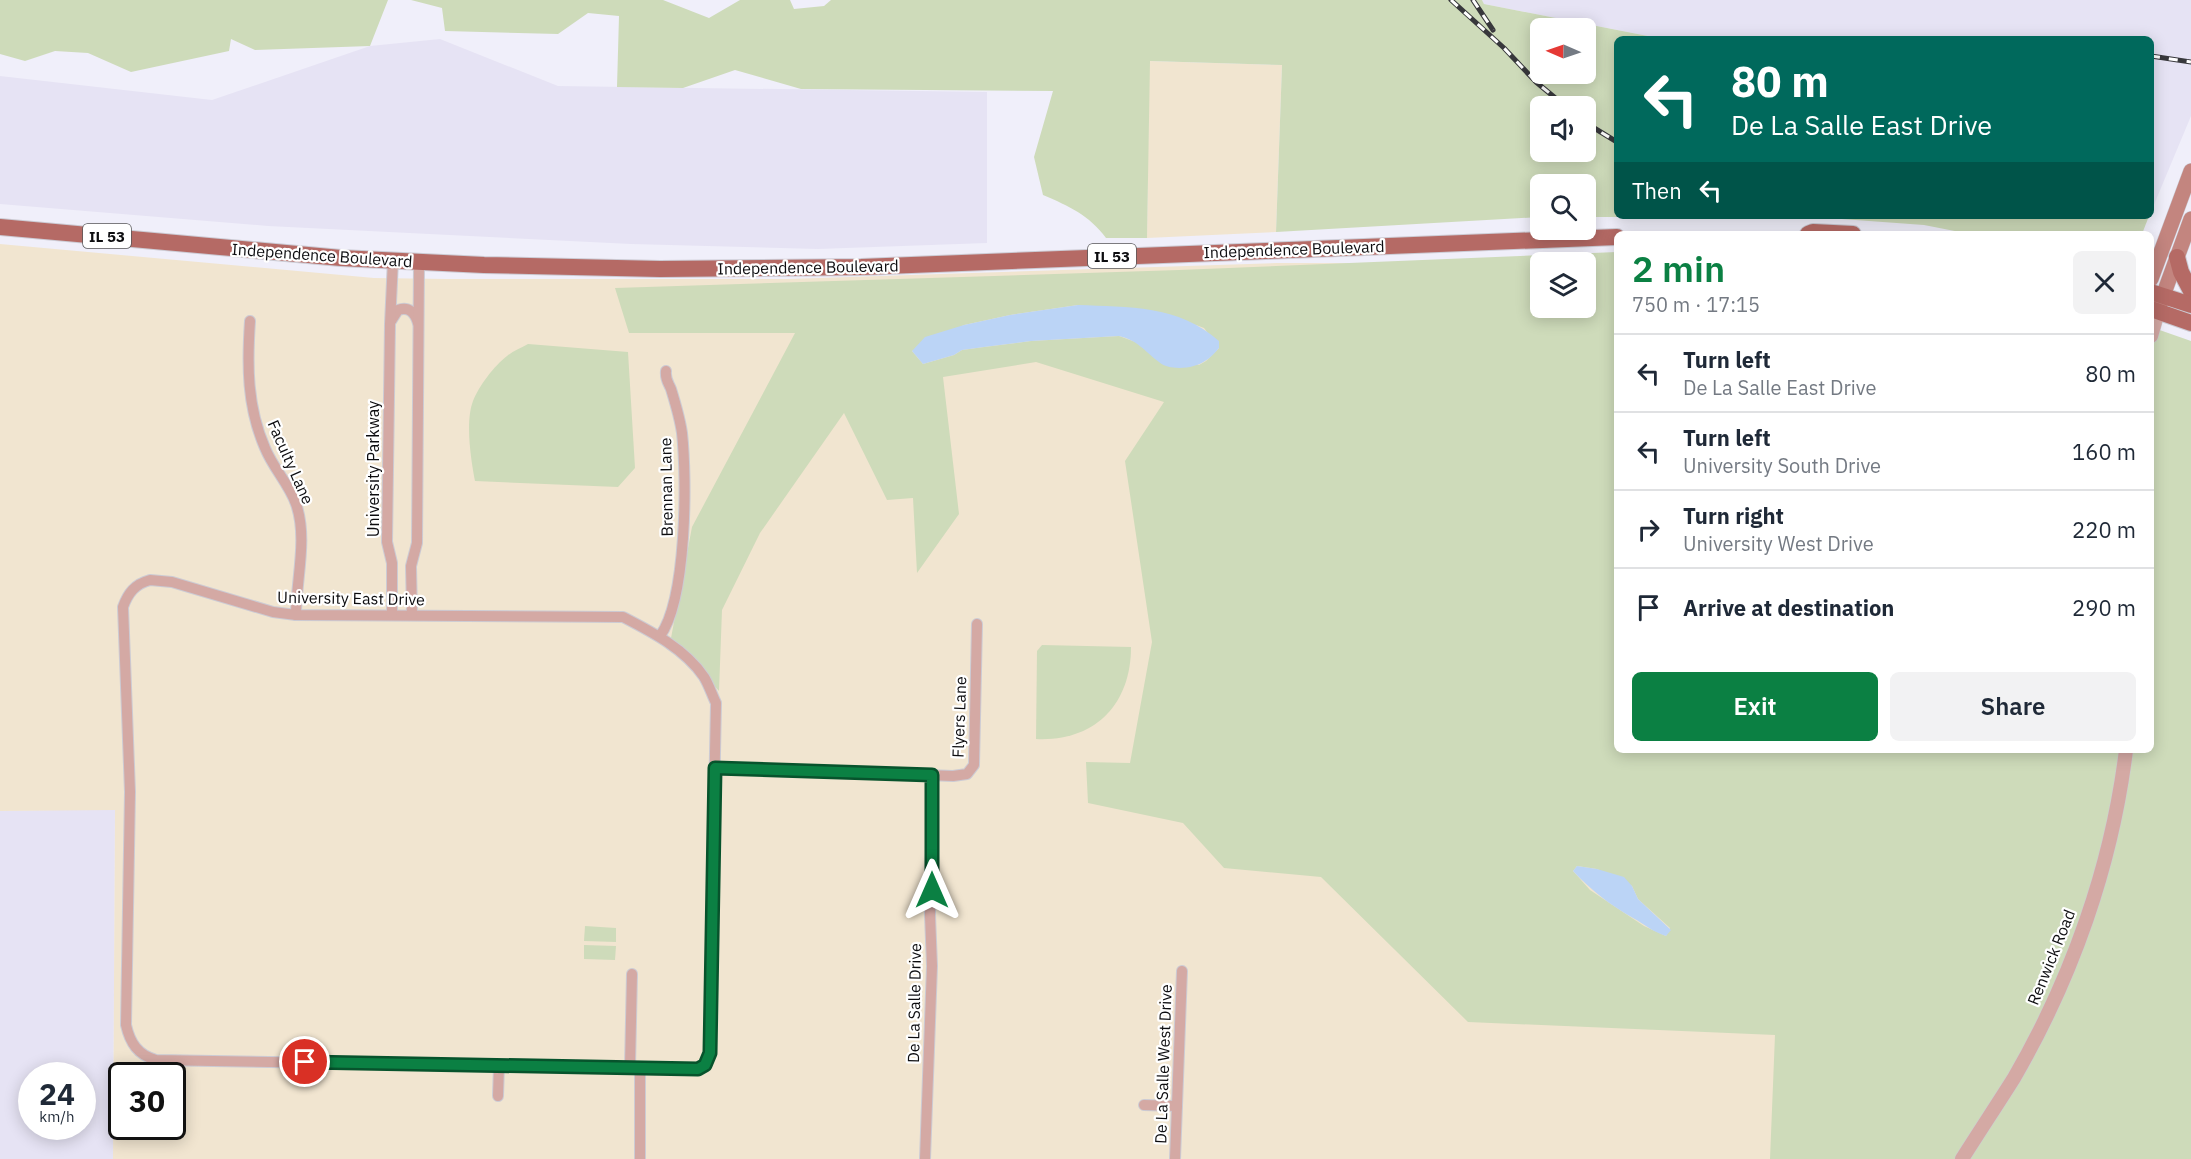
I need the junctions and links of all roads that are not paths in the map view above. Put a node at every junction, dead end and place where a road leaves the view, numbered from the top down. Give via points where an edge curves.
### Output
1 (2191, 171) edge
2 (2191, 219) edge
3 (0, 226) edge
4 (1614, 237) edge
5 (2177, 257) junction
6 (393, 260) junction
7 (419, 262) junction
8 (2154, 271) edge
9 (2191, 291) edge
10 (2156, 302) edge
11 (2191, 305) edge
12 (250, 321) dead end
13 (2191, 323) edge
14 (390, 324) junction
15 (419, 325) junction
16 (666, 371) dead end
17 (392, 614) junction
18 (412, 614) junction
19 (296, 615) junction
20 (977, 624) dead end
21 (660, 636) junction
22 (2125, 753) edge
23 (715, 768) junction
24 (932, 775) junction
25 (1182, 971) dead end
26 (632, 974) dead end
27 (499, 1065) junction
28 (635, 1067) junction
29 (498, 1096) dead end
30 (1144, 1105) dead end
31 (1177, 1106) junction
32 (640, 1159) edge
33 (925, 1159) edge
34 (1175, 1159) edge
35 (1962, 1159) edge

1 - 8 main road
2 - 5 main road
3 - 6 main road, Independence Boulevard / IL 53
4 - 7 main road, Independence Boulevard / IL 53 via 772,269
5 - 9 main road
5 - 10 main road
6 - 7 main road, Independence Boulevard / IL 53
6 - 14 street, University Parkway
7 - 15 street
10 - 11 main road
10 - 13 main road
12 - 19 street, Faculty Lane via 248,384 252,410 265,448 292,495 299,518
14 - 15 street via 394,314 404,309 413,312
14 - 17 street, University Parkway via 387,542 392,564
15 - 18 street via 417,543 411,566
16 - 21 street, Brennan Lane via 681,432 685,523 674,602
17 - 18 street, University East Drive
17 - 19 street, University East Drive
18 - 21 street, University East Drive via 623,617
19 - 27 street, University East Drive via 158,580 142,582 127,596 122,624 130,792 125,1016 128,1034 136,1050 156,1060
20 - 24 street, Flyers Lane via 974,765 967,774
21 - 23 street, University East Drive via 704,677 716,703
22 - 35 street, Renwick Road via 2108,848 2074,953 2014,1077
23 - 24 street
23 - 28 street via 710,1053 705,1065 698,1069
24 - 33 street, De La Salle Drive via 932,966
25 - 31 street, De La Salle West Drive
26 - 28 street
27 - 28 street
27 - 29 street
28 - 32 street
30 - 31 street
31 - 34 street, De La Salle West Drive

